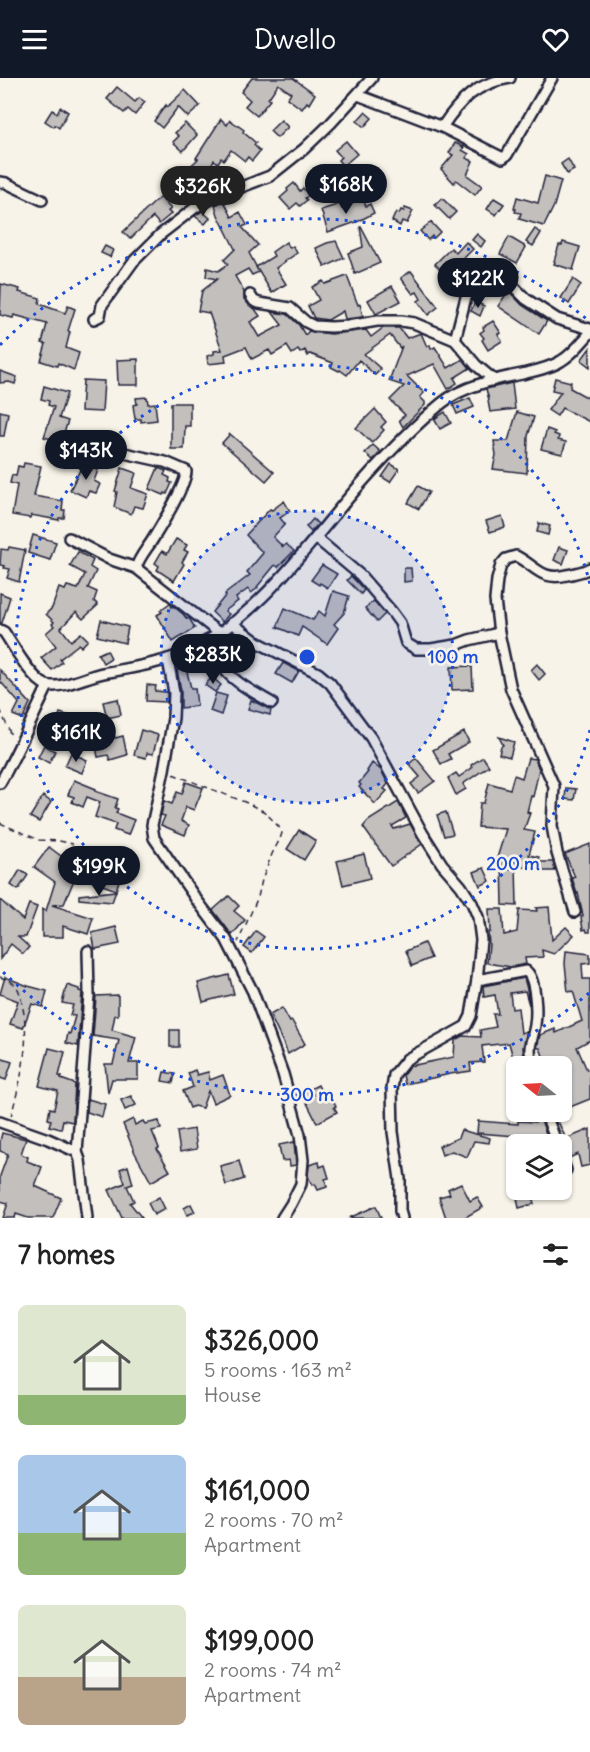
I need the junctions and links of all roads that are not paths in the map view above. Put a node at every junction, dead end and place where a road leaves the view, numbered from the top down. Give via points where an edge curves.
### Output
1 (510, 78) edge
2 (552, 78) edge
3 (368, 80) edge
4 (358, 95) junction
5 (442, 128) junction
6 (0, 183) edge
7 (42, 200) dead end
8 (250, 296) dead end
9 (94, 319) dead end
10 (590, 331) edge
11 (455, 340) junction
12 (494, 380) junction
13 (88, 445) dead end
14 (69, 538) dead end
15 (316, 538) junction
16 (590, 567) edge
17 (136, 568) junction
18 (232, 623) junction
19 (0, 630) edge
20 (500, 633) junction
21 (217, 635) junction
22 (168, 659) junction
23 (48, 686) junction
24 (272, 703) dead end
25 (0, 783) edge
26 (575, 912) dead end
27 (88, 951) dead end
28 (477, 980) junction
29 (530, 1056) edge
30 (4, 1123) edge
31 (77, 1152) junction
32 (87, 1218) edge
33 (282, 1218) edge
34 (402, 1218) edge

1 - 5 street via 477,88 455,108
2 - 5 street via 503,158
3 - 4 street
4 - 5 street
4 - 9 street via 304,149 270,176 196,207 161,234 133,262 102,305 100,316
6 - 7 street
8 - 11 street via 259,303 290,308 314,326 401,321
10 - 11 street via 557,319 510,283 493,280 466,297
10 - 12 street via 574,352 560,362
11 - 12 street
12 - 15 street via 444,401 364,480
13 - 17 street via 165,462 186,471 183,486
14 - 17 street
15 - 18 street
15 - 20 street via 360,575 400,623 406,643 416,649 456,645
16 - 20 street via 583,572 550,577 516,556 506,560 496,580
17 - 21 street
18 - 21 street
18 - 28 street via 257,642 318,673 371,738 423,834 478,916 482,940
19 - 23 street via 29,670
20 - 26 street via 511,689 554,786 552,826
21 - 22 street
21 - 24 street via 222,666
22 - 23 street
22 - 33 street via 174,693 173,718 152,825 154,838 226,939 253,992 284,1074 303,1160 301,1184
23 - 25 street
27 - 31 street via 89,996
28 - 29 street via 529,973 536,1006
28 - 34 street via 466,1026 407,1059 394,1075 393,1132
30 - 31 street
31 - 32 street

